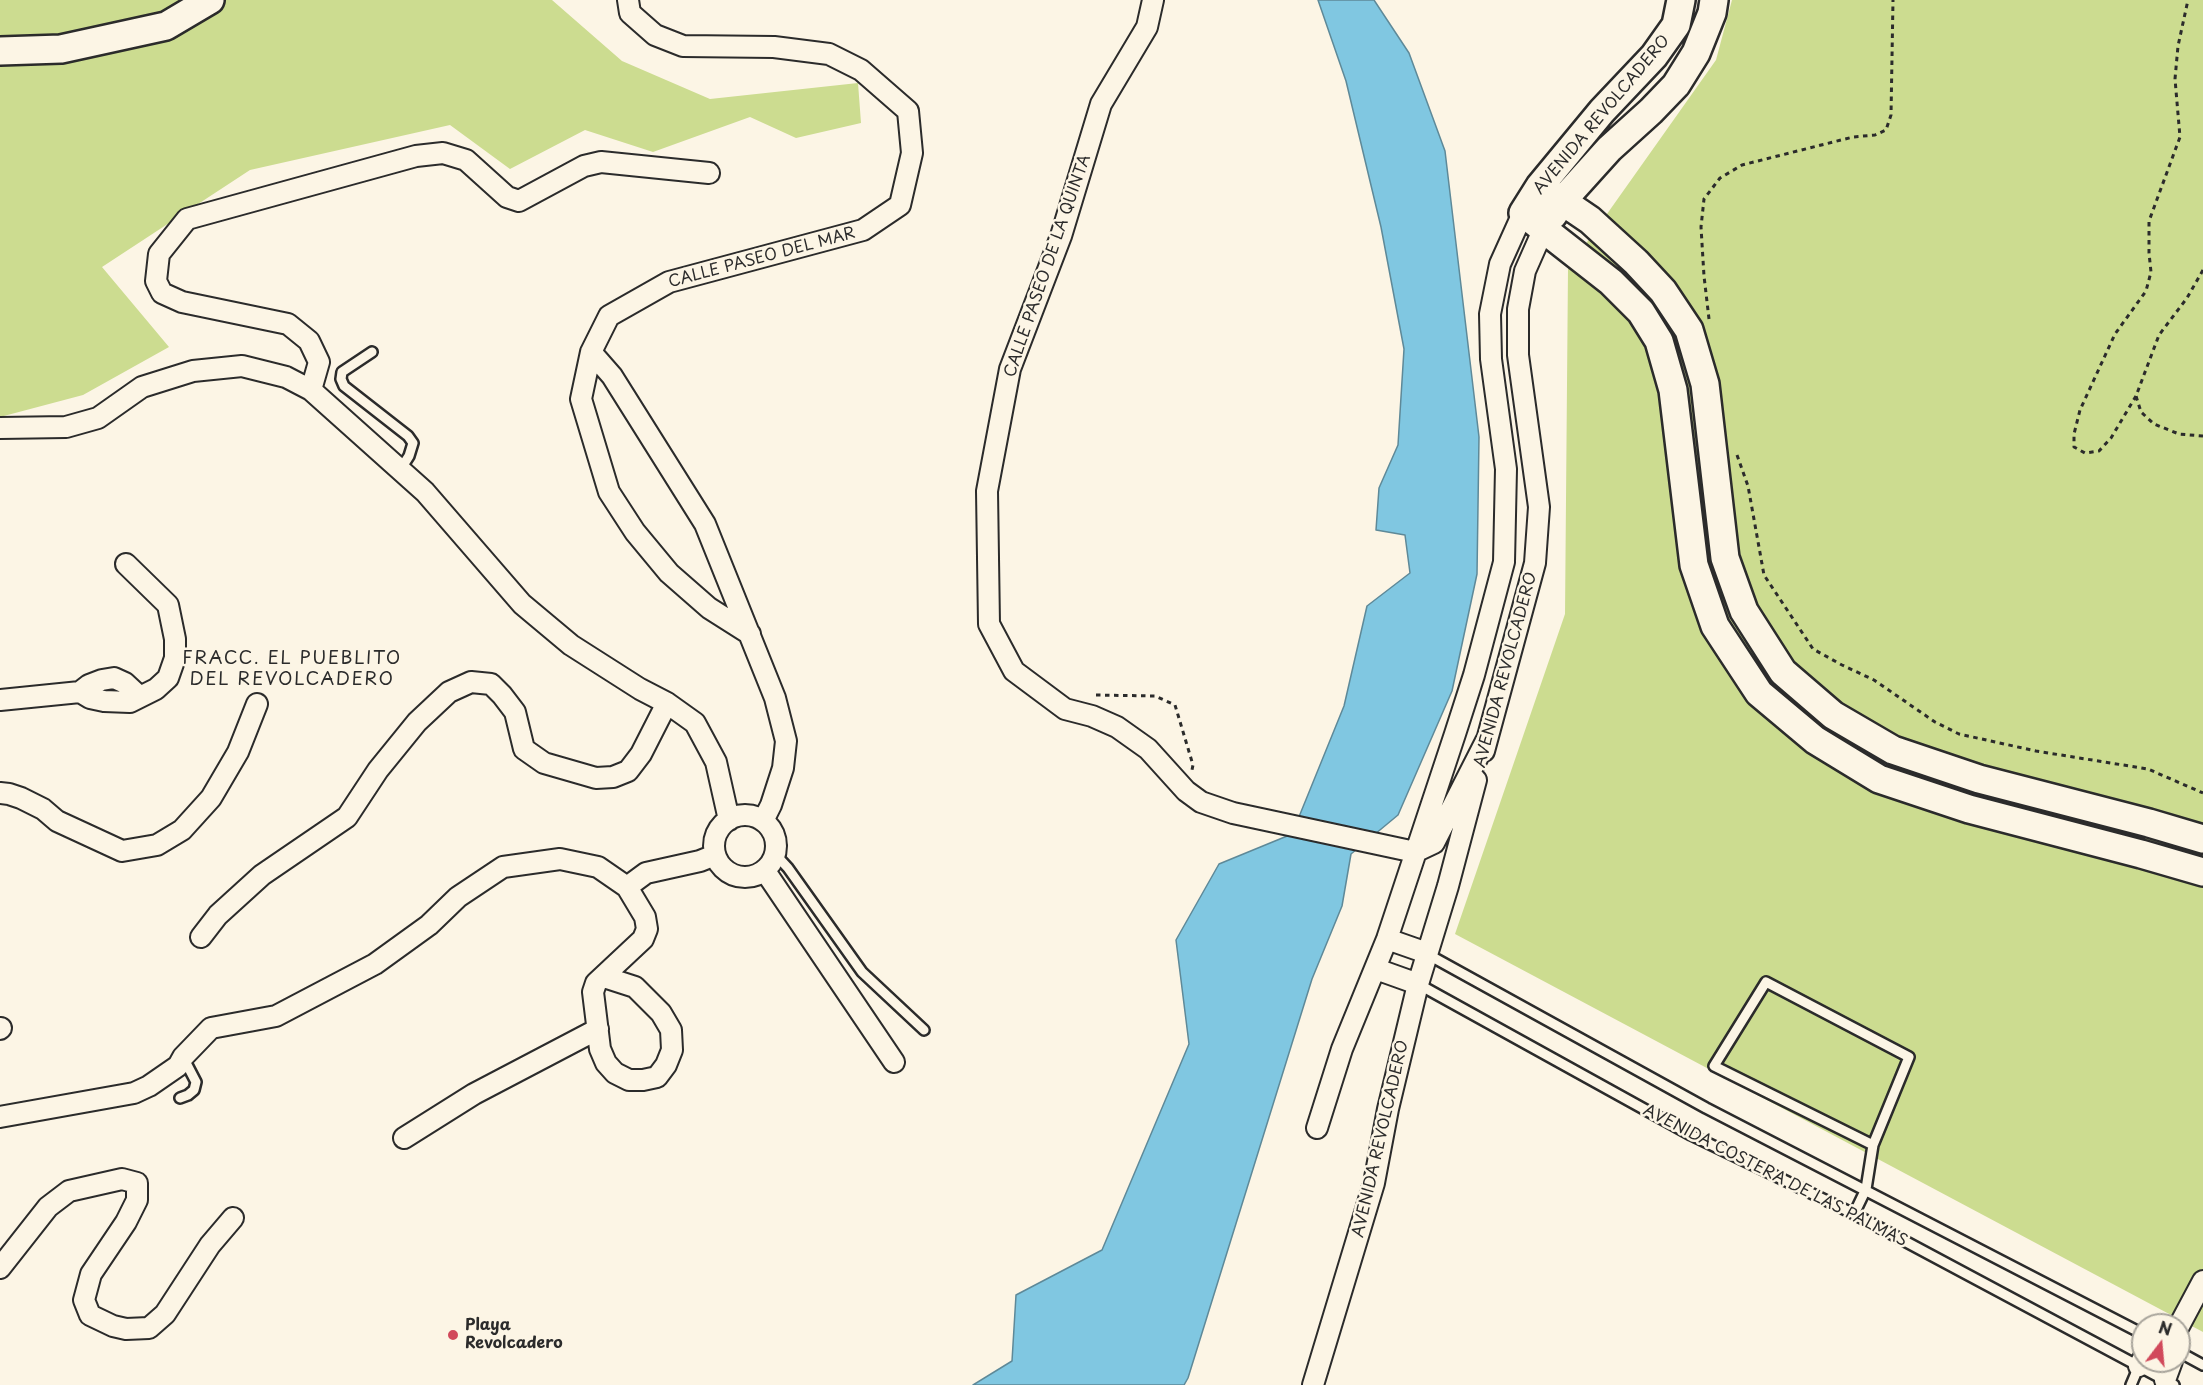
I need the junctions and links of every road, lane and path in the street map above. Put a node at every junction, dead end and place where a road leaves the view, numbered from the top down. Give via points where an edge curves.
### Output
1 (210, 0) edge
2 (627, 0) edge
3 (1153, 0) edge
4 (1681, 0) edge
5 (1714, 0) edge
6 (1893, 0) edge
7 (2188, 0) edge
8 (0, 51) edge
9 (709, 173) dead end
10 (1552, 193) junction
11 (1533, 220) junction
12 (2203, 270) edge
13 (1710, 328) dead end
14 (372, 352) dead end
15 (591, 352) junction
16 (1518, 355) junction
17 (1491, 359) junction
18 (311, 390) junction
19 (2136, 396) junction
20 (0, 428) edge
21 (2203, 436) edge
22 (1734, 446) dead end
23 (400, 470) junction
24 (126, 564) dead end
25 (750, 634) junction
26 (1096, 695) dead end
27 (0, 700) edge
28 (667, 703) junction
29 (257, 704) dead end
30 (1487, 739) junction
31 (2203, 793) edge
32 (0, 794) edge
33 (1194, 796) junction
34 (729, 820) junction
35 (763, 820) junction
36 (2203, 839) edge
37 (1414, 852) junction
38 (715, 855) junction
39 (770, 863) junction
40 (2203, 872) edge
41 (627, 887) junction
42 (201, 936) dead end
43 (1387, 939) junction
44 (1427, 953) junction
45 (1376, 969) junction
46 (604, 977) junction
47 (1418, 984) junction
48 (597, 1029) junction
49 (924, 1030) dead end
50 (183, 1057) junction
51 (894, 1062) dead end
52 (180, 1098) dead end
53 (0, 1118) edge
54 (1317, 1128) dead end
55 (404, 1138) dead end
56 (1873, 1145) junction
57 (1866, 1189) junction
58 (1854, 1214) junction
59 (233, 1218) dead end
60 (0, 1268) edge
61 (2203, 1281) edge
62 (2186, 1313) edge
63 (2131, 1328) edge
64 (2131, 1357) edge
65 (2155, 1373) edge
66 (2168, 1383) edge
67 (1313, 1385) edge

1 - 8 main road via 166,26 61,49
2 - 15 street, CALLE PASEO DEL MAR via 630,13 655,35 683,46 774,47 829,54 861,70 908,111 912,153 900,205 863,230 669,282 609,316
3 - 33 street, CALLE PASEO DE LA QUINTA via 1147,27 1101,104 1061,236 1010,369 987,491 988,624 1014,671 1065,709 1117,727 1148,749
4 - 10 main road, AVENIDA REVOLCADERO via 1676,25 1654,56 1602,111
5 - 10 main road, AVENIDA REVOLCADERO via 1696,53 1676,85 1609,148
6 - 13 path via 1891,115 1886,130 1742,165 1720,178 1704,199 1701,227
7 - 19 path via 2175,79 2180,137 2149,221 2151,272 2146,291 2115,334 2080,410 2074,447 2085,453 2099,451
9 - 18 street via 601,162 584,166 519,201 507,197 466,160 443,153 416,156 187,219 159,255 156,281 162,293 182,302 288,324 309,341 319,362
10 - 11 main road, AVENIDA REVOLCADERO
10 - 36 main road via 1590,220 1636,262 1664,291 1689,330 1705,384 1725,558 1744,611 1784,672 1833,714 1893,750 1979,779
11 - 16 street, AVENIDA REVOLCADERO via 1518,309
11 - 17 street, AVENIDA REVOLCADERO via 1500,264 1490,314
11 - 40 main road via 1641,312 1659,341 1673,390 1694,565 1715,626 1760,693 1815,740 1879,779 1969,809
12 - 19 path via 2159,335
14 - 23 lane via 342,372 341,379 344,386 413,443
15 - 25 street via 612,376 705,524
15 - 25 street, CALLE PASEO DEL MAR via 582,399 609,492 669,573 709,608
16 - 17 street
16 - 30 street, AVENIDA REVOLCADERO via 1539,507 1530,582
17 - 37 street, AVENIDA REVOLCADERO via 1506,468 1504,562 1474,675
18 - 20 street via 286,377 242,366 192,371 142,387 98,418 66,427
18 - 23 street
19 - 21 path via 2141,412 2154,424 2179,434
22 - 31 path via 1748,486 1764,575 1813,649 1874,680 1959,734 2148,769
23 - 28 street via 425,492 522,604 571,645
24 - 27 street via 168,605 175,639 175,658 168,678 156,689 139,696 114,678 89,685 80,692
25 - 35 street via 775,698 786,741 783,768
26 - 33 path via 1155,696 1175,705 1193,765
28 - 34 street via 695,723 716,762
28 - 42 street via 628,771 596,778 544,763 524,749 515,712 491,684 471,682 449,692 417,722 347,817 262,875
29 - 32 street via 238,752 210,798 182,830 157,845 122,851 57,821 43,809
30 - 37 street via 1434,843
30 - 44 street, AVENIDA REVOLCADERO
33 - 37 street via 1233,813
34 - 35 street via 752,816
34 - 38 street via 715,839
35 - 39 street via 777,842
37 - 43 street, AVENIDA REVOLCADERO
38 - 39 street via 727,872 746,878
38 - 41 street via 646,873
39 - 49 lane via 788,868 862,972
39 - 51 street
41 - 46 street via 645,917 647,929 643,939
41 - 50 street via 598,867 560,859 503,867 458,897 429,925 375,964 276,1016 211,1028
43 - 44 street, AVENIDA COSTERA DE LAS PALMAS
43 - 45 street, AVENIDA REVOLCADERO
44 - 47 street, AVENIDA REVOLCADERO
44 - 57 lane, AVENIDA COSTERA DE LAS PALMAS via 1706,1108
45 - 47 street, AVENIDA COSTERA DE LAS PALMAS
45 - 54 street, AVENIDA REVOLCADERO via 1342,1049
46 - 48 street via 593,992
46 - 48 street via 634,987 661,1013 671,1030 672,1050 657,1077 629,1080 606,1063
47 - 58 lane, AVENIDA COSTERA DE LAS PALMAS via 1691,1135
47 - 67 street, AVENIDA REVOLCADERO via 1374,1183
48 - 55 street via 474,1094
50 - 52 lane via 196,1082 194,1090
50 - 53 street via 178,1066 134,1093
56 - 56 lane via 1909,1057 1766,982 1714,1066
56 - 57 lane
57 - 58 lane
57 - 63 lane, AVENIDA COSTERA DE LAS PALMAS
58 - 64 lane, AVENIDA COSTERA DE LAS PALMAS
59 - 60 street via 210,1245 165,1314 149,1328 113,1326 90,1315 84,1300 91,1274 137,1200 137,1184 122,1179 69,1191 48,1207
61 - 62 street
65 - 66 lane, AVENIDA COSTERA DE LAS PALMAS

